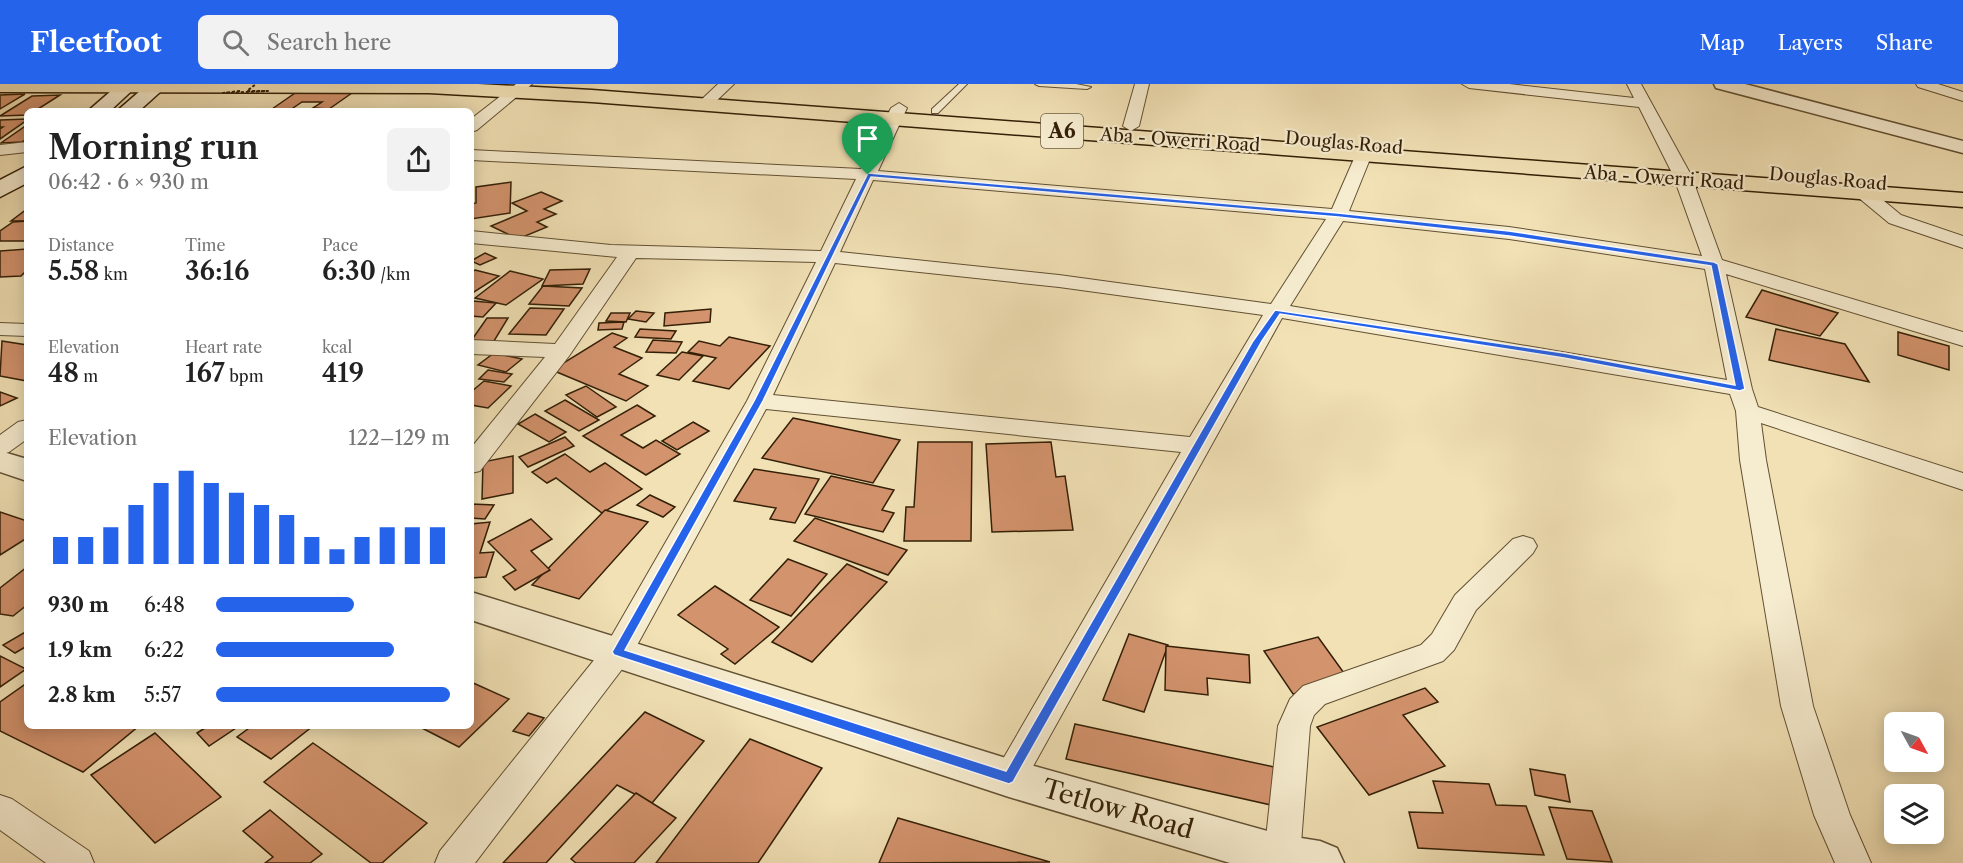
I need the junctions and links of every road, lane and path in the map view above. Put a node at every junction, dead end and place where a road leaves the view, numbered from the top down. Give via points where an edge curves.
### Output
1 (256, 84) edge
2 (545, 84) edge
3 (963, 84) edge
4 (1038, 84) edge
5 (1142, 84) edge
6 (1469, 84) edge
7 (1634, 84) edge
8 (1723, 84) edge
9 (1923, 84) edge
10 (130, 85) edge
11 (160, 85) edge
12 (0, 86) edge
13 (86, 86) junction
14 (1087, 87) dead end
15 (234, 88) junction
16 (520, 88) edge
17 (716, 94) edge
18 (1963, 96) edge
19 (1642, 103) junction
20 (92, 108) edge
21 (102, 108) edge
22 (131, 108) edge
23 (144, 108) edge
24 (935, 111) junction
25 (896, 113) junction
26 (474, 125) edge
27 (1131, 126) junction
28 (24, 147) edge
29 (1963, 147) edge
30 (0, 150) edge
31 (1364, 154) junction
32 (474, 155) edge
33 (24, 159) edge
34 (0, 173) edge
35 (24, 175) edge
36 (868, 175) junction
37 (1681, 175) junction
38 (0, 190) edge
39 (1860, 190) junction
40 (1963, 190) edge
41 (1963, 200) edge
42 (1338, 215) junction
43 (474, 237) edge
44 (1963, 242) edge
45 (630, 252) junction
46 (827, 256) junction
47 (1714, 264) junction
48 (1278, 311) junction
49 (0, 329) edge
50 (24, 330) edge
51 (1963, 339) edge
52 (474, 347) edge
53 (561, 351) junction
54 (1744, 400) junction
55 (759, 401) junction
56 (24, 429) edge
57 (1198, 446) junction
58 (0, 447) edge
59 (0, 461) edge
60 (474, 461) edge
61 (24, 469) edge
62 (1963, 482) edge
63 (1523, 546) dead end
64 (474, 607) edge
65 (618, 652) junction
66 (1009, 778) junction
67 (0, 810) edge
68 (1301, 860) edge
69 (76, 863) edge
70 (453, 863) edge
71 (1853, 863) edge

1 - 15 path, bridge via 247,91 268,91 224,93
2 - 17 highway, Douglas Road / A6
3 - 24 lane
4 - 14 lane
5 - 27 street
6 - 19 street
7 - 19 street
8 - 29 street
9 - 18 street
10 - 11 highway, A6
10 - 13 highway, A6
10 - 21 street
11 - 15 highway, A6
11 - 22 street
12 - 13 highway, A6
13 - 20 highway
15 - 16 highway, A6
15 - 23 highway via 167,99
16 - 17 highway, A6
16 - 26 street
17 - 25 highway, Douglas Road / A6
19 - 37 street
24 - 25 highway, Douglas Road / A6
24 - 27 highway, Douglas Road / A6
25 - 31 highway, Aba - Owerri Road / A6
25 - 36 street
27 - 37 highway, Douglas Road / A6
28 - 30 street
31 - 37 highway, Aba - Owerri Road / A6
31 - 42 street
32 - 36 street
33 - 34 street
35 - 38 street
36 - 42 street
36 - 46 street
37 - 39 highway, Aba - Owerri Road / A6
37 - 40 highway, Douglas Road / A6 via 1763,173
37 - 47 street
39 - 41 highway, Aba - Owerri Road / A6
39 - 44 street via 1895,219
42 - 47 street via 1509,233
42 - 48 street
43 - 45 street via 544,247
45 - 46 street
45 - 53 street
46 - 48 street via 1123,289
46 - 55 street
47 - 51 street
47 - 54 street
48 - 54 street via 1564,356
48 - 57 street
49 - 50 street
52 - 53 street
53 - 60 street
54 - 62 street
54 - 71 street via 1797,706 1832,815
55 - 57 street
55 - 65 street
56 - 58 street
57 - 66 street
59 - 61 street
63 - 68 street via 1465,603 1443,642 1432,653 1314,695 1301,708 1291,740
64 - 65 street, Tetlow Road
65 - 66 street, Tetlow Road
65 - 70 street
66 - 68 street, Tetlow Road
67 - 69 street

